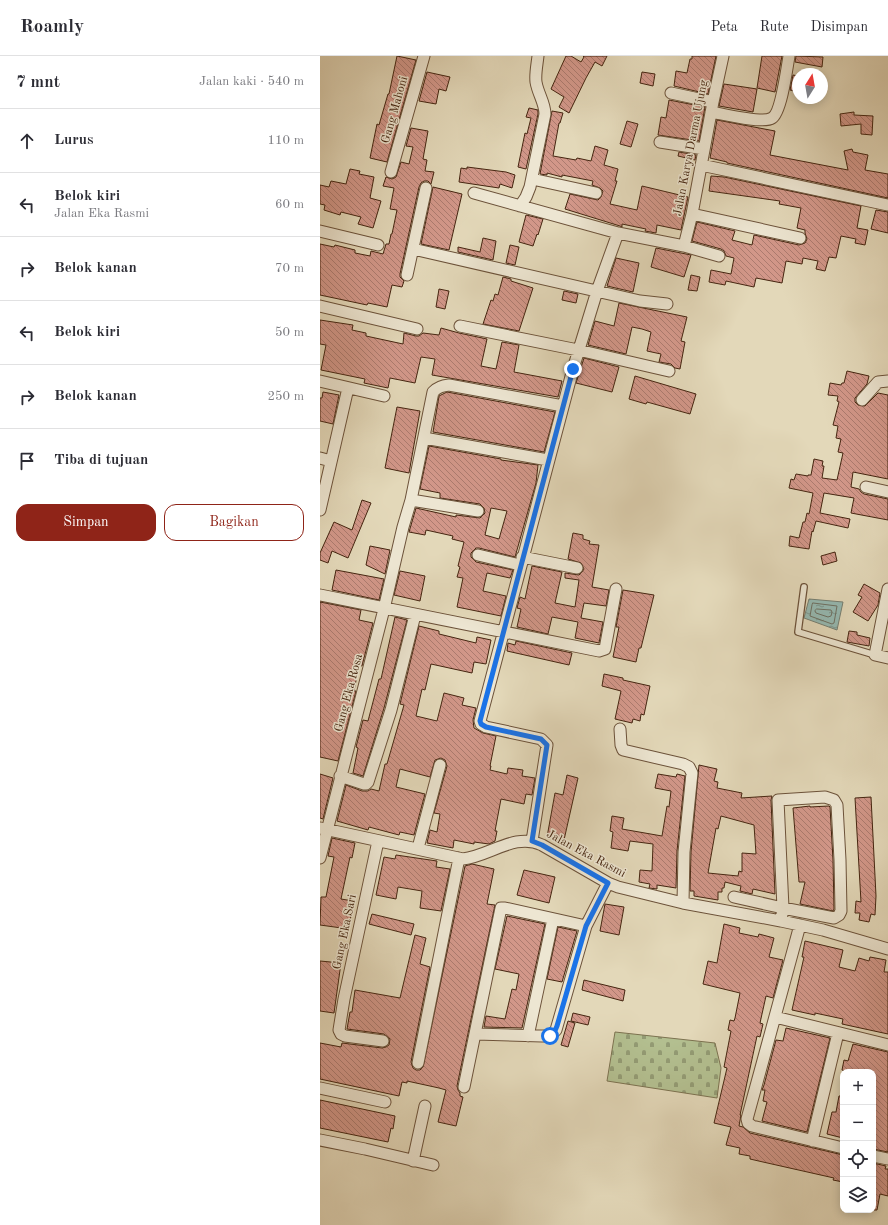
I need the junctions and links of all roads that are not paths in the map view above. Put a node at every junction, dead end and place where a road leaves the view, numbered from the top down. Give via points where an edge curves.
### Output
1 (424, 56) edge
2 (538, 56) edge
3 (723, 56) edge
4 (789, 56) edge
5 (671, 94) dead end
6 (712, 107) junction
7 (660, 142) dead end
8 (704, 149) junction
9 (702, 165) junction
10 (391, 172) dead end
11 (532, 179) junction
12 (426, 188) dead end
13 (474, 193) dead end
14 (596, 193) dead end
15 (888, 205) edge
16 (520, 206) junction
17 (692, 214) junction
18 (320, 231) edge
19 (618, 234) junction
20 (800, 238) dead end
21 (378, 245) dead end
22 (684, 246) junction
23 (413, 249) junction
24 (719, 256) dead end
25 (407, 276) dead end
26 (597, 291) junction
27 (667, 304) dead end
28 (320, 306) edge
29 (460, 326) dead end
30 (417, 329) dead end
31 (578, 350) junction
32 (669, 371) dead end
33 (320, 381) edge
34 (888, 381) edge
35 (348, 388) junction
36 (384, 396) dead end
37 (862, 400) dead end
38 (563, 406) junction
39 (424, 438) junction
40 (320, 458) edge
41 (548, 460) junction
42 (332, 461) junction
43 (866, 487) dead end
44 (888, 492) edge
45 (411, 500) junction
46 (320, 510) edge
47 (478, 510) dead end
48 (478, 555) dead end
49 (521, 561) junction
50 (577, 568) dead end
51 (616, 588) dead end
52 (804, 588) dead end
53 (888, 589) edge
54 (320, 595) edge
55 (384, 609) junction
56 (415, 615) junction
57 (504, 632) junction
58 (875, 655) junction
59 (888, 658) edge
60 (620, 729) dead end
61 (440, 765) dead end
62 (340, 776) junction
63 (324, 829) edge
64 (378, 841) junction
65 (532, 841) junction
66 (418, 848) junction
67 (320, 858) edge
68 (459, 858) junction
69 (608, 883) junction
70 (734, 897) dead end
71 (683, 903) junction
72 (783, 908) junction
73 (553, 919) junction
74 (781, 921) junction
75 (800, 925) junction
76 (586, 926) junction
77 (888, 949) edge
78 (775, 1017) junction
79 (838, 1033) junction
80 (476, 1034) junction
81 (528, 1036) junction
82 (383, 1041) dead end
83 (888, 1045) edge
84 (418, 1063) dead end
85 (464, 1087) dead end
86 (320, 1088) edge
87 (386, 1102) dead end
88 (425, 1106) dead end
89 (320, 1140) edge
90 (812, 1140) junction
91 (840, 1147) edge
92 (876, 1157) edge
93 (888, 1159) edge
94 (413, 1161) junction
95 (433, 1165) dead end

1 - 10 street, Gang Mahoni
2 - 11 street via 536,78 545,114
3 - 6 street, Jalan Karya Darma Ujung
4 - 6 street via 779,105 772,119 755,120
5 - 6 street
6 - 8 street, Jalan Karya Darma Ujung
7 - 8 street
8 - 9 street, Jalan Karya Darma Ujung
9 - 15 street
9 - 17 street, Jalan Karya Darma Ujung
11 - 14 street
11 - 16 street
12 - 23 street
13 - 16 street
16 - 19 street
17 - 20 street
17 - 22 street, Jalan Karya Darma Ujung
18 - 21 street
19 - 22 street
19 - 26 street
22 - 24 street
23 - 25 street
23 - 26 street
26 - 27 street via 648,303
26 - 31 street
28 - 30 street
29 - 31 street
31 - 32 street
31 - 38 street
33 - 35 street
34 - 37 street via 878,382
35 - 36 street
35 - 42 street
38 - 39 street, Gang Eka Rosa via 449,385 442,386 436,388 432,397
38 - 41 street
39 - 41 street
39 - 45 street, Gang Eka Rosa
40 - 42 street
41 - 49 street
42 - 46 street
43 - 44 street
45 - 47 street
45 - 55 street, Gang Eka Rosa
48 - 49 street
49 - 50 street
49 - 57 street
51 - 57 street via 603,650
52 - 58 lane via 798,632
53 - 58 street
54 - 55 street
55 - 56 street
55 - 62 street, Gang Eka Rosa
56 - 57 street
56 - 62 street via 368,782 364,784
57 - 65 street via 480,721 486,727 541,739 547,745
58 - 59 street
60 - 71 street via 623,750 683,764 689,767 692,773 684,852
61 - 66 street
62 - 63 street, Gang Eka Rosa
63 - 64 street, Jalan Eka Rasmi
63 - 67 street, Gang Eka Rosa
64 - 66 street, Jalan Eka Rasmi
64 - 82 street, Gang Eka Sari via 339,1030 345,1036
65 - 68 street, Jalan Eka Rasmi via 513,842 479,856
65 - 69 street, Jalan Eka Rasmi
66 - 68 street, Jalan Eka Rasmi
68 - 84 street
69 - 71 street, Jalan Eka Rasmi
69 - 76 street
70 - 72 street
71 - 74 street, Jalan Eka Rasmi
72 - 72 street via 778,800 825,797 834,800 837,805 841,911 834,918
72 - 74 street
73 - 76 street
73 - 80 street via 501,908
73 - 81 street
74 - 75 street, Jalan Eka Rasmi
75 - 77 street, Jalan Eka Rasmi
75 - 78 street
76 - 81 street via 556,1030 550,1036
78 - 79 street
78 - 90 street via 747,1121 752,1126
79 - 83 street
79 - 90 street
80 - 81 street
80 - 85 street
86 - 87 street
88 - 94 street
89 - 94 street
90 - 91 street
92 - 93 street
94 - 95 street

